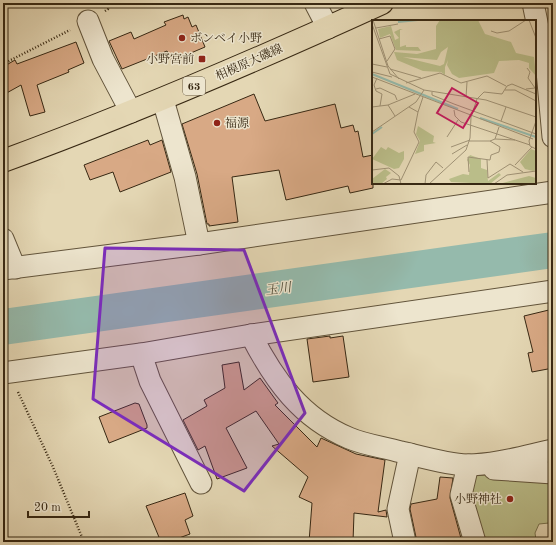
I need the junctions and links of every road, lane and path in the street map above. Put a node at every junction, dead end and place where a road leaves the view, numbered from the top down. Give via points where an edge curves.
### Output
1 (106, 3) edge
2 (315, 3) edge
3 (382, 3) edge
4 (533, 3) edge
5 (88, 21) junction
6 (328, 28) junction
7 (3, 64) edge
8 (163, 100) junction
9 (130, 112) junction
10 (553, 137) edge
11 (3, 161) edge
12 (553, 192) edge
13 (3, 239) edge
14 (198, 244) junction
15 (9, 269) edge
16 (553, 291) edge
17 (251, 335) junction
18 (141, 354) junction
19 (9, 373) edge
20 (553, 450) edge
21 (410, 454) junction
22 (477, 464) junction
23 (553, 473) edge
24 (201, 483) dead end
25 (84, 542) edge
26 (405, 542) edge
27 (475, 542) edge

1 - 5 path via 108,10
2 - 6 street
3 - 6 main road, 相模原大磯線 / 63
4 - 10 street via 547,70
5 - 7 path
5 - 9 street
6 - 8 main road, 相模原大磯線 / 63
8 - 9 main road, 相模原大磯線 / 63
8 - 14 street via 185,177
9 - 11 main road, 相模原大磯線 / 63
12 - 14 street
13 - 15 street
14 - 15 street
16 - 17 street
17 - 18 street
17 - 21 street via 264,360 294,402 318,423 350,438
18 - 19 street
18 - 24 street via 155,392
19 - 25 path via 53,467
20 - 22 street
21 - 22 street
21 - 26 street via 398,509
22 - 23 street via 496,470
22 - 27 street via 461,495

